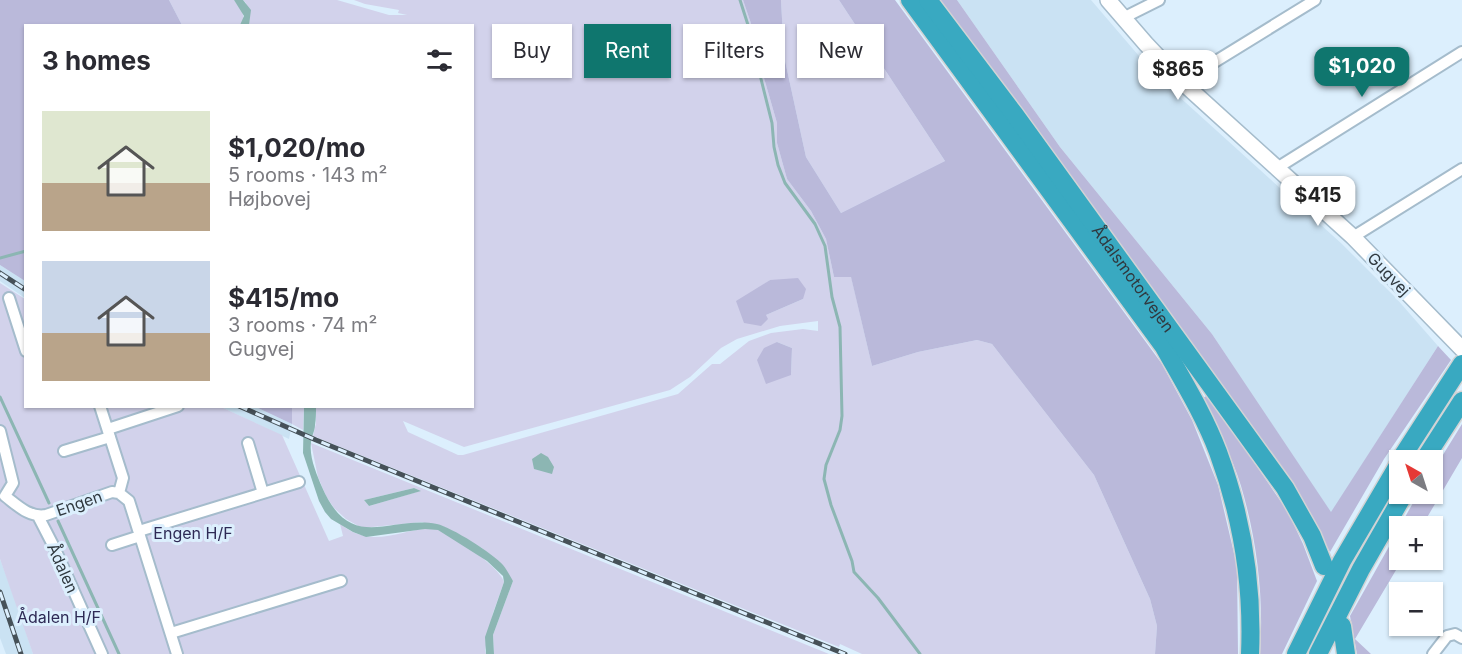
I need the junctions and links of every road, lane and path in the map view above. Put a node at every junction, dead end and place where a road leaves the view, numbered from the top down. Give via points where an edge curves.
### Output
1 (910, 0) edge
2 (928, 0) edge
3 (1108, 0) edge
4 (1159, 0) edge
5 (1315, 0) edge
6 (1123, 18) junction
7 (1462, 51) edge
8 (1182, 82) junction
9 (1277, 168) junction
10 (1462, 169) edge
11 (1353, 237) junction
12 (9, 298) dead end
13 (24, 345) edge
14 (1462, 349) edge
15 (1458, 370) edge
16 (1462, 400) edge
17 (101, 408) edge
18 (173, 408) edge
19 (0, 431) edge
20 (109, 433) junction
21 (248, 443) dead end
22 (1407, 450) edge
23 (1430, 450) edge
24 (64, 451) dead end
25 (1389, 480) edge
26 (299, 482) dead end
27 (119, 493) junction
28 (263, 493) junction
29 (1398, 504) edge
30 (38, 516) junction
31 (140, 533) junction
32 (112, 545) dead end
33 (1324, 566) dead end
34 (341, 581) dead end
35 (1342, 626) dead end
36 (171, 633) junction
37 (1462, 638) edge
38 (102, 654) edge
39 (177, 654) edge
40 (1250, 654) edge
41 (1296, 654) edge
42 (1318, 654) edge
43 (1346, 654) edge
44 (1434, 654) edge

1 - 40 highway, Ådalsmotorvejen via 1164,346 1195,401 1218,452 1236,512 1250,589
2 - 33 highway, Ådalsmotorvejen via 1285,488
3 - 6 street, Gugvej
4 - 6 street
5 - 8 street
6 - 8 street, Gugvej
7 - 9 street
8 - 9 street, Gugvej
9 - 11 street, Gugvej
10 - 11 street
11 - 14 street, Gugvej
12 - 13 street
15 - 22 highway
16 - 23 highway
17 - 20 street, Engen
18 - 20 street
19 - 30 street, Engen via 13,483 5,496
20 - 24 street
20 - 27 street, Engen via 123,478
21 - 28 street
25 - 41 highway via 1342,561
26 - 28 street
27 - 30 street, Engen
27 - 31 street, Engen via 129,501
28 - 31 street
29 - 42 highway
30 - 38 street, Ådalen
31 - 32 street
31 - 36 street, Engen
34 - 36 street
35 - 43 highway
36 - 39 street, Engen
37 - 44 street via 1455,634 1447,636

